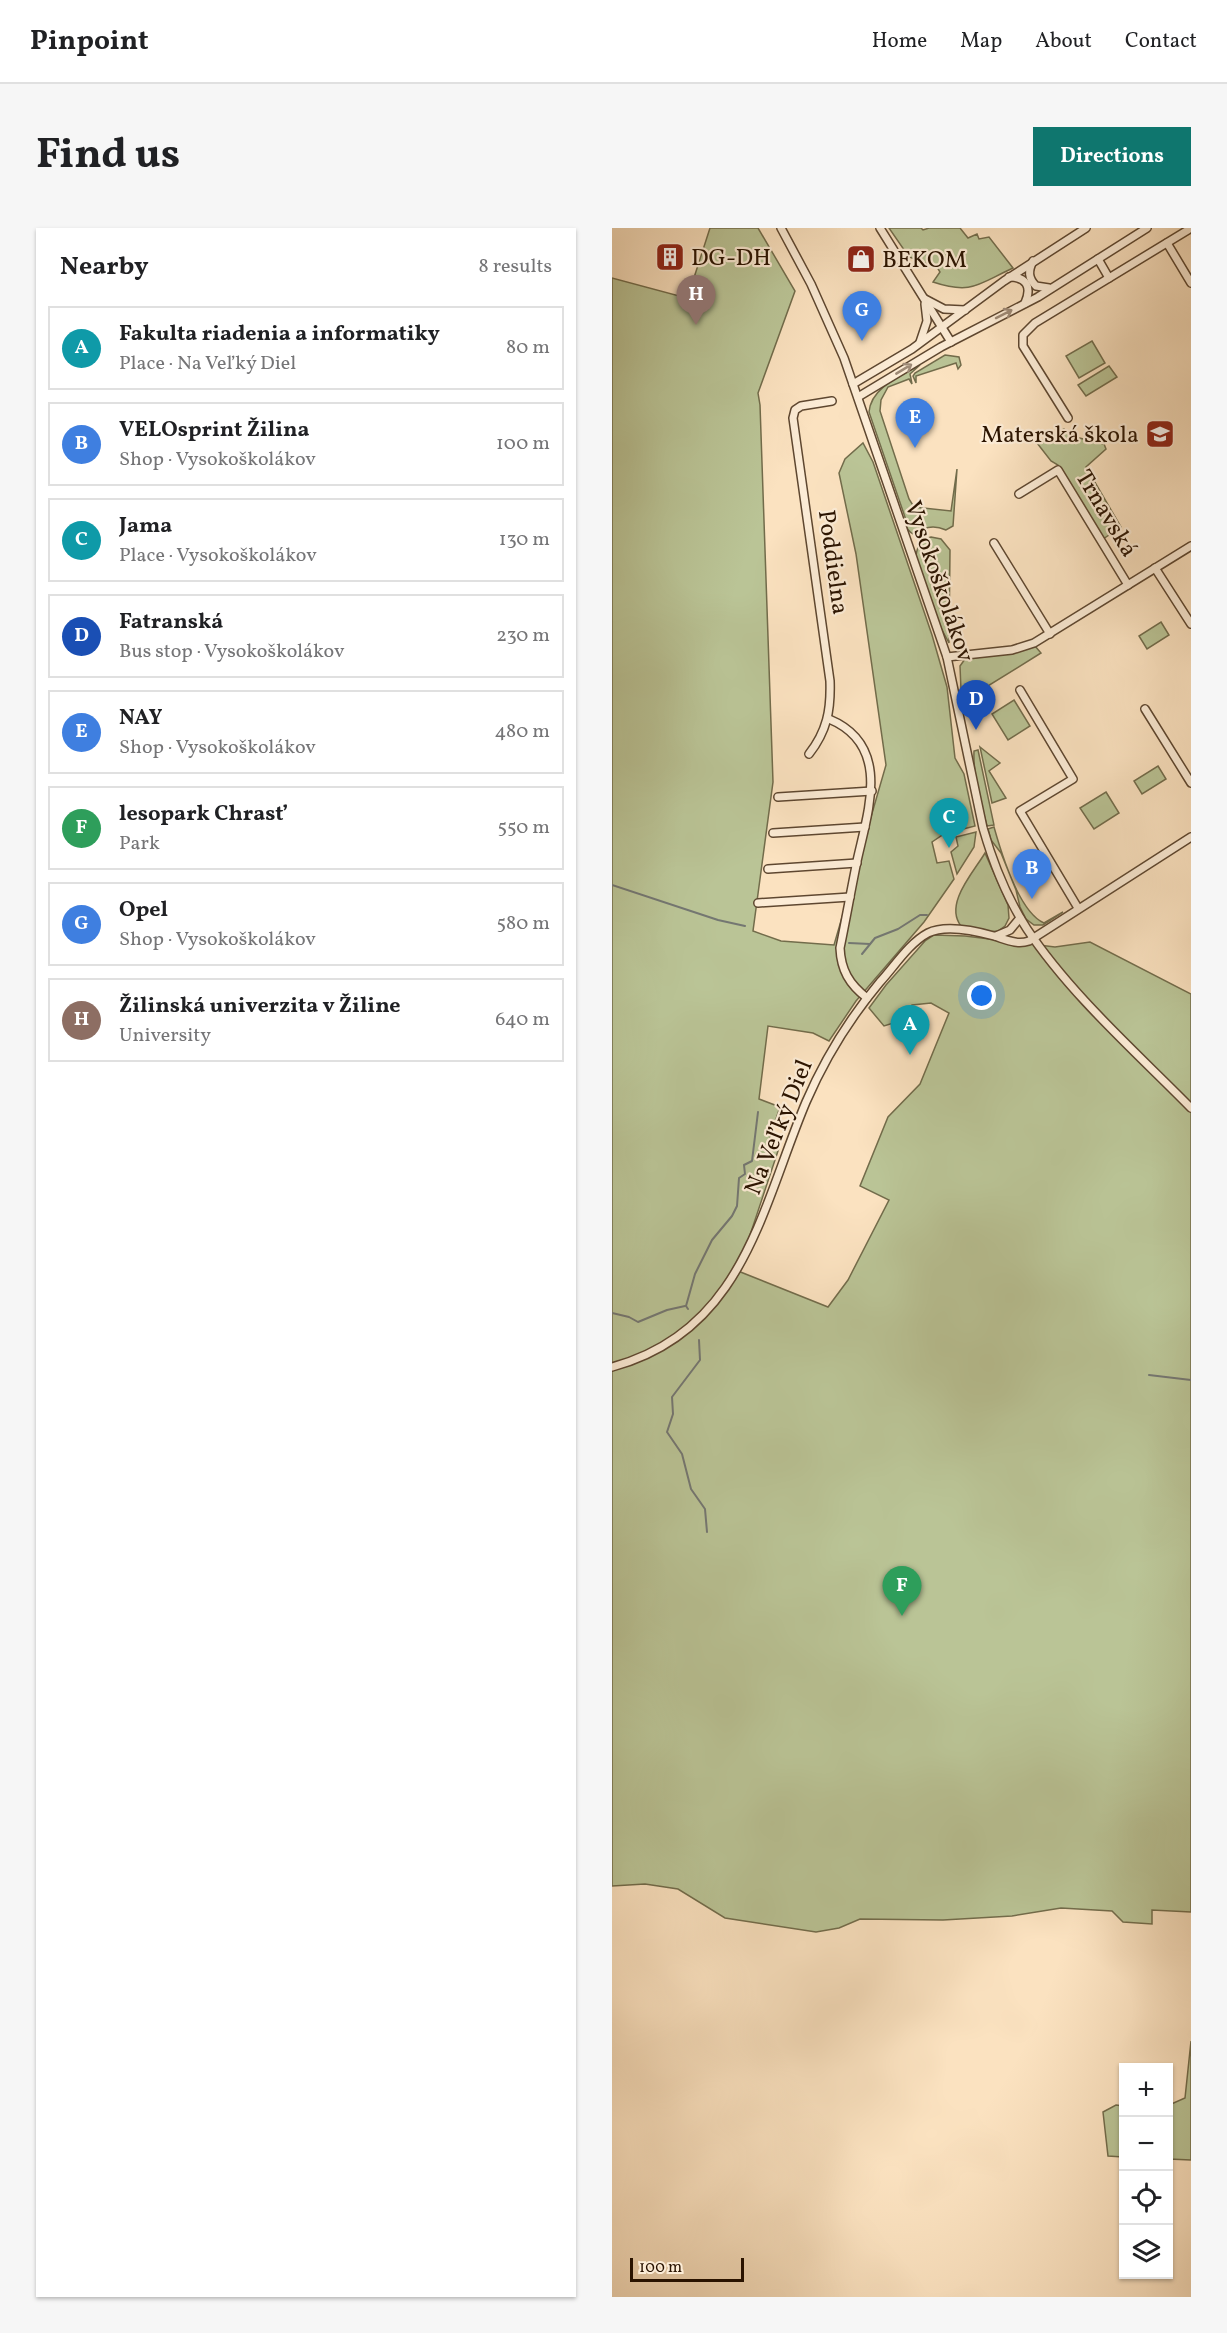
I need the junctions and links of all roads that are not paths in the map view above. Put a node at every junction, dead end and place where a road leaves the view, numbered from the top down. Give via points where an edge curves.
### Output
1 (781, 228) edge
2 (880, 228) edge
3 (1147, 228) edge
4 (1080, 229) edge
5 (1188, 230) dead end
6 (1167, 243) junction
7 (1098, 259) junction
8 (1033, 261) junction
9 (1009, 277) junction
10 (1109, 278) junction
11 (1191, 283) edge
12 (1054, 286) junction
13 (924, 298) junction
14 (1025, 303) junction
15 (965, 310) junction
16 (942, 327) junction
17 (951, 342) junction
18 (919, 344) junction
19 (853, 384) junction
20 (858, 397) junction
21 (832, 401) dead end
22 (1068, 418) dead end
23 (1019, 494) dead end
24 (994, 543) dead end
25 (1191, 546) edge
26 (1155, 568) junction
27 (1128, 585) junction
28 (1191, 624) edge
29 (1050, 634) junction
30 (947, 657) junction
31 (1020, 690) dead end
32 (1145, 709) dead end
33 (829, 719) junction
34 (809, 754) dead end
35 (1191, 783) edge
36 (872, 791) junction
37 (778, 797) dead end
38 (865, 827) junction
39 (772, 833) dead end
40 (1191, 837) edge
41 (857, 863) junction
42 (768, 869) dead end
43 (850, 897) junction
44 (758, 903) dead end
45 (1078, 908) junction
46 (1020, 918) junction
47 (994, 936) junction
48 (1034, 938) junction
49 (867, 998) junction
50 (1191, 1108) edge
51 (612, 1366) edge

1 - 19 street, Vysokoškolákov via 817,296
2 - 13 street
3 - 7 street
4 - 8 street
5 - 6 street
6 - 10 street
6 - 11 street
7 - 10 street
7 - 12 street
8 - 9 street
8 - 12 street via 1029,272 1032,283 1041,288
9 - 14 street via 1028,284
9 - 15 street
10 - 22 street via 1023,334 1023,346
12 - 14 street
13 - 15 street via 944,309
13 - 16 street
13 - 18 street via 927,321
17 -> 14 street
15 - 16 street
16 - 17 street
16 - 18 street
20 -> 17 street
18 - 19 street
19 - 20 street, Vysokoškolákov
20 - 30 street, Vysokoškolákov
21 - 33 street, Poddielna via 801,406 793,418 830,681
23 - 27 street, Trnavská via 1058,470
24 - 29 street
25 - 26 street
26 - 27 street
26 - 28 street
27 - 29 street
29 - 30 street via 1023,648
30 - 46 street, Vysokoškolákov via 985,834
31 - 45 street via 1074,779 1020,811
32 - 35 street
33 - 34 street, Poddielna
33 - 36 street via 848,729 861,745
36 - 37 street
36 - 38 street
38 - 39 street
38 - 41 street
40 - 45 street
41 - 42 street
41 - 43 street
43 - 44 street
43 - 49 street via 840,948 841,965 848,980
45 - 48 street
46 - 47 street via 1010,930
46 - 48 street, Vysokoškolákov
47 - 48 street, Na Veľký Diel via 1022,943
47 - 49 street, Na Veľký Diel via 949,929 929,932
48 - 50 street, Vysokoškolákov via 1082,996
49 - 51 street, Na Veľký Diel via 822,1067 758,1229 722,1294 703,1317 669,1344

